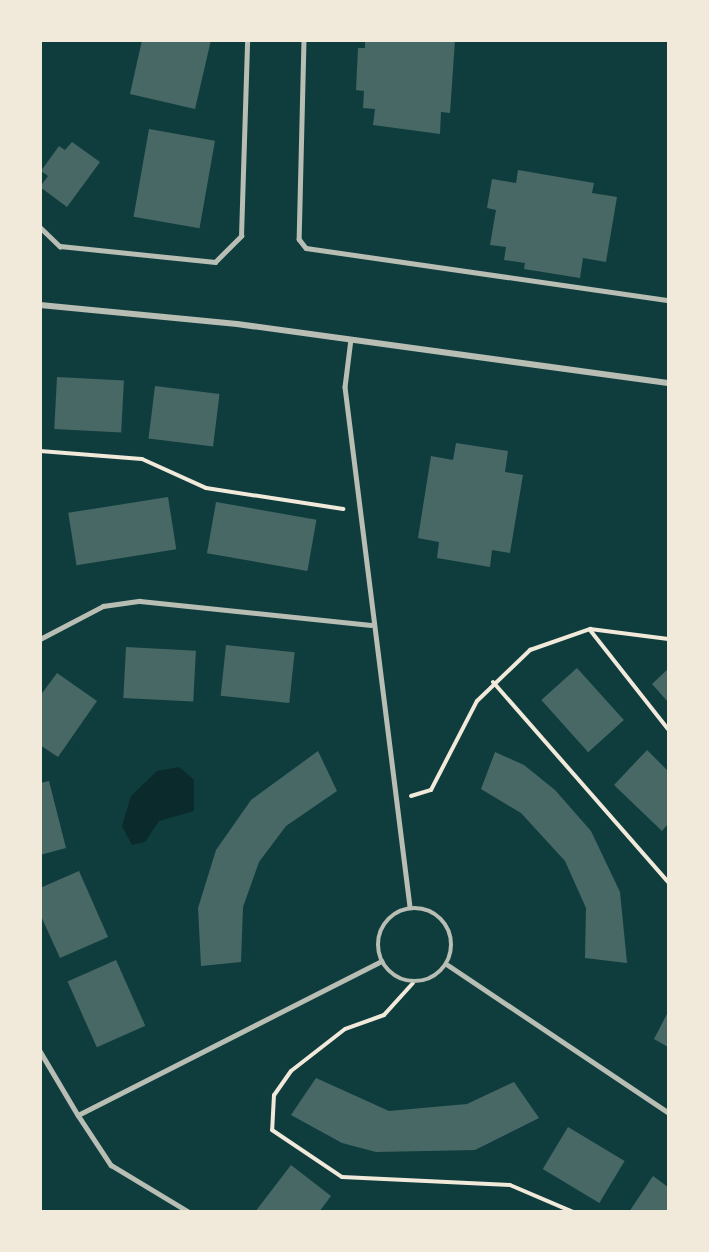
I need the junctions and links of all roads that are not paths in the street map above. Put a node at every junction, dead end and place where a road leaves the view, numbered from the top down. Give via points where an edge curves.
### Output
1 (247, 40) edge
2 (304, 40) edge
3 (40, 227) edge
4 (669, 300) edge
5 (40, 305) edge
6 (351, 339) junction
7 (669, 383) edge
8 (372, 625) junction
9 (40, 639) edge
10 (410, 907) junction
11 (381, 961) junction
12 (448, 965) junction
13 (40, 1051) edge
14 (669, 1112) edge
15 (78, 1114) junction
16 (189, 1212) edge

1 - 3 lane via 241,236 215,262 60,246
2 - 4 lane via 299,240 306,248
5 - 6 street
6 - 7 street
6 - 8 lane via 345,387
8 - 9 lane via 140,601 103,606
8 - 10 lane
10 - 11 lane via 389,918 378,938
10 - 12 lane via 431,910 447,924 453,944
11 - 12 lane via 394,976 413,983 433,979
11 - 15 lane
12 - 14 lane
13 - 15 lane
15 - 16 lane via 111,1165

